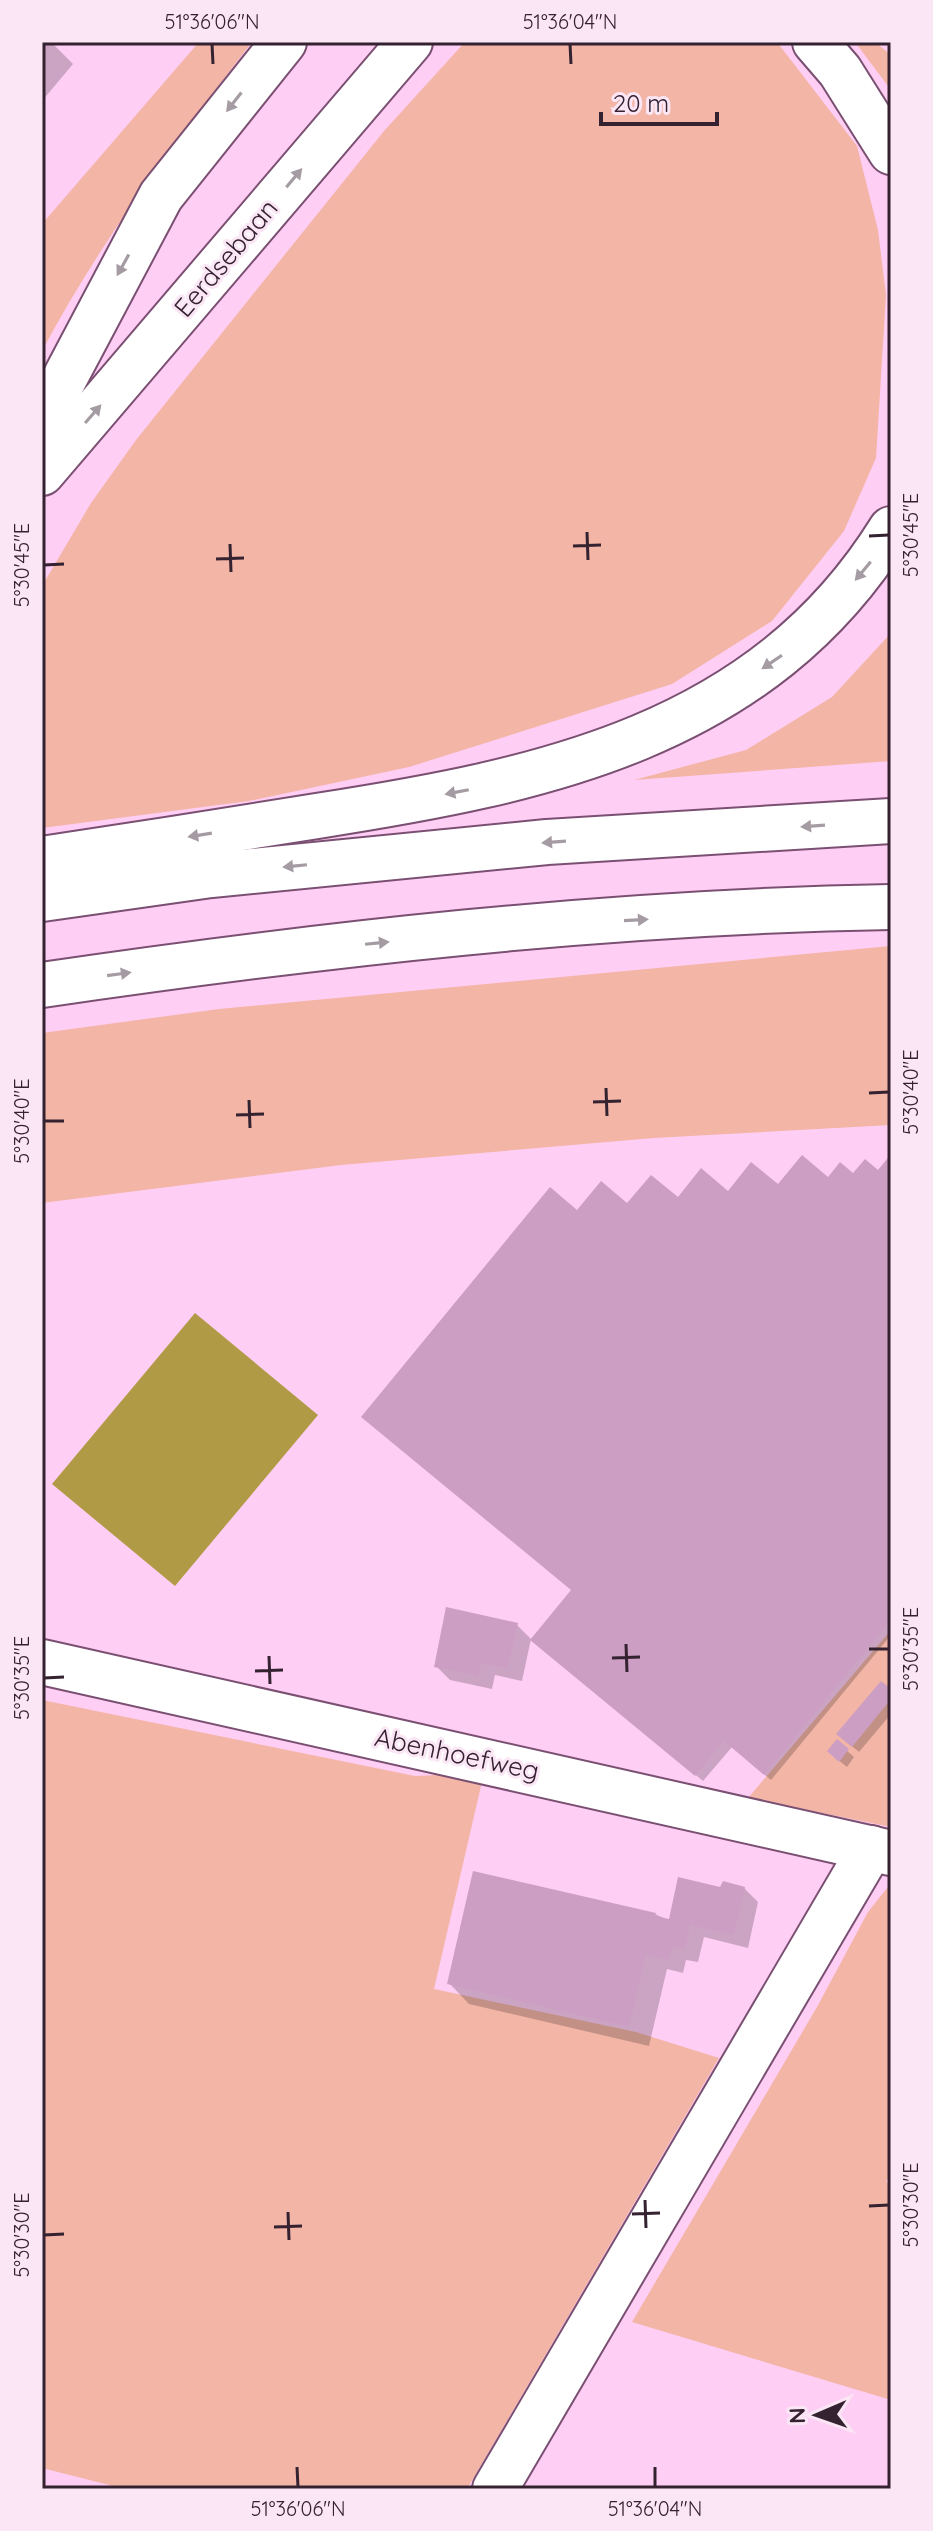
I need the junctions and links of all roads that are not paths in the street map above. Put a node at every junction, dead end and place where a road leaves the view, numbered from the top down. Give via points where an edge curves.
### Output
1 (284, 42) edge
2 (410, 42) edge
3 (815, 42) edge
4 (891, 152) edge
5 (42, 437) edge
6 (42, 473) edge
7 (891, 529) edge
8 (891, 821) edge
9 (42, 859) edge
10 (42, 899) edge
11 (891, 907) edge
12 (42, 985) edge
13 (42, 1662) edge
14 (881, 1851) edge
15 (495, 2489) edge

1 -> 5 main road via 161,196 60,387
6 -> 2 main road, Eerdsebaan
3 - 4 main road via 840,71
7 -> 9 main road via 869,565 785,654 724,693 606,753 523,779 392,804
8 -> 10 main road via 547,842 211,875
12 -> 11 main road via 205,961 561,923
13 - 14 main road, Abenhoefweg
14 - 15 main road, Abenhoefweg via 719,2101

